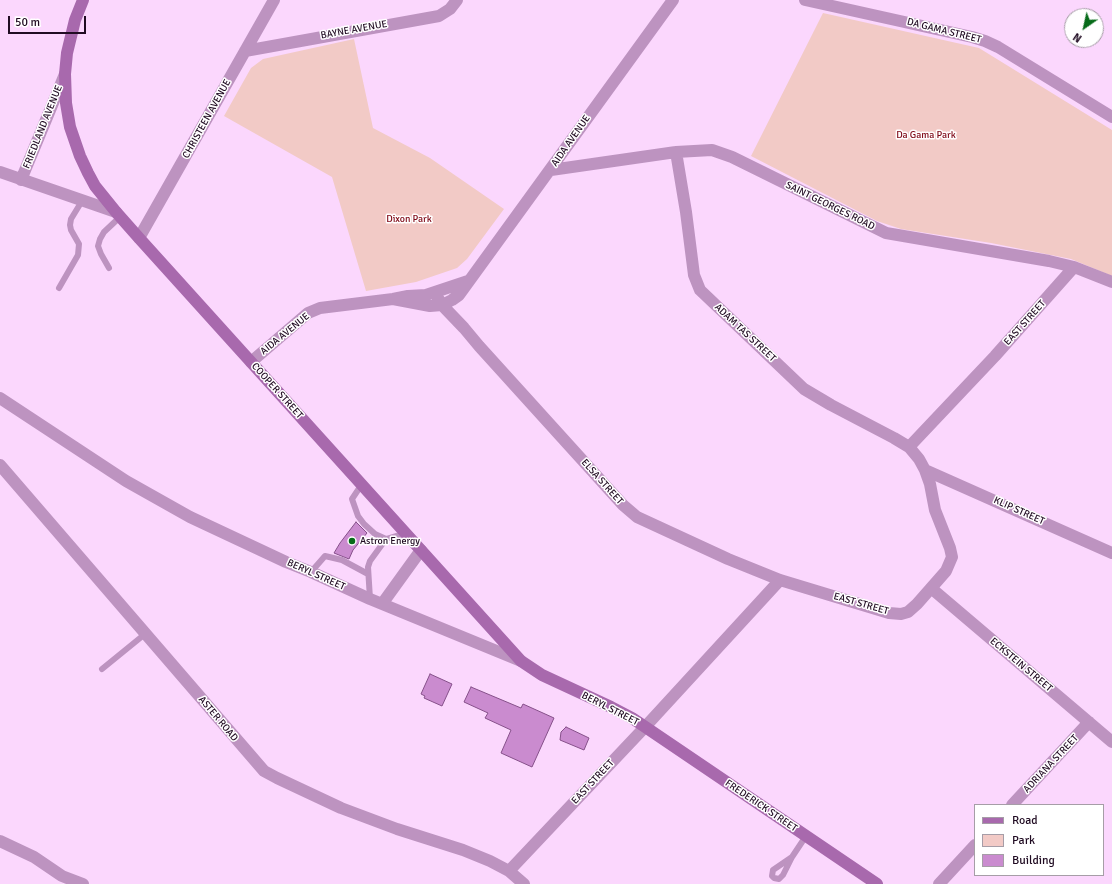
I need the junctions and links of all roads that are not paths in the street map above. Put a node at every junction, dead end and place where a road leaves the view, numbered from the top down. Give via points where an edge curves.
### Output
1 (83, 0) edge
2 (274, 0) edge
3 (457, 0) edge
4 (673, 0) edge
5 (805, 0) edge
6 (245, 50) junction
7 (65, 74) junction
8 (1112, 117) edge
9 (676, 152) junction
10 (550, 170) junction
11 (0, 172) edge
12 (21, 180) junction
13 (82, 201) junction
14 (118, 215) junction
15 (139, 238) junction
16 (1074, 267) junction
17 (109, 268) dead end
18 (468, 281) junction
19 (1112, 282) edge
20 (59, 288) dead end
21 (440, 291) junction
22 (393, 299) junction
23 (447, 302) junction
24 (251, 362) junction
25 (0, 398) edge
26 (909, 447) junction
27 (0, 465) edge
28 (925, 470) junction
29 (362, 484) junction
30 (406, 533) junction
31 (386, 540) junction
32 (421, 550) junction
33 (1112, 552) edge
34 (311, 572) junction
35 (368, 574) junction
36 (780, 580) junction
37 (931, 588) junction
38 (370, 599) junction
39 (382, 604) junction
40 (145, 634) junction
41 (521, 661) junction
42 (102, 669) dead end
43 (1089, 722) junction
44 (645, 727) junction
45 (1112, 742) edge
46 (1013, 804) edge
47 (806, 836) junction
48 (0, 841) edge
49 (974, 846) edge
50 (792, 857) dead end
51 (509, 871) junction
52 (83, 884) edge
53 (524, 884) edge
54 (877, 884) edge
55 (939, 884) edge

1 - 7 main road, FRIEDLAND AVENUE via 72,31
2 - 6 street, CHRISTEEN AVENUE
3 - 6 street, BAYNE AVENUE via 450,9 438,16
4 - 10 street, AIDA AVENUE
5 - 8 street, DA GAMA STREET via 984,41
6 - 15 street, CHRISTEEN AVENUE
7 - 12 street, FRIEDLAND AVENUE
7 - 14 main road, FRIEDLAND AVENUE via 66,103 74,139 95,186
9 - 10 street, SAINT GEORGES ROAD
9 - 16 street, SAINT GEORGES ROAD via 712,150 722,153 886,233
9 - 26 street, ADAM TAS STREET via 694,275 700,290 812,395
10 - 18 street, AIDA AVENUE
11 - 12 street, COOPER STREET
12 - 13 street, COOPER STREET
13 - 14 street, COOPER STREET
13 - 20 lane via 70,225 79,244 78,255
14 - 15 main road, COOPER STREET
14 - 17 lane via 104,232 98,246
15 - 24 main road, COOPER STREET
16 - 19 street, SAINT GEORGES ROAD
16 - 26 street, EAST STREET
18 - 21 street, AIDA AVENUE
18 - 23 street, AIDA AVENUE via 459,295
21 - 22 street, AIDA AVENUE
21 - 23 street, ELSA STREET
22 - 23 street, AIDA AVENUE via 421,305
22 - 24 street, AIDA AVENUE via 320,308 308,313
23 - 36 street, ELSA STREET via 479,346 632,514
24 - 29 main road, COOPER STREET
25 - 34 street, BERYL STREET via 160,501
26 - 28 street, EAST STREET
27 - 40 street, ASTER ROAD
28 - 33 street, KLIP STREET
28 - 37 street, EAST STREET via 935,510 952,557 946,570
29 - 30 main road, COOPER STREET
29 - 31 lane via 352,499 358,516 375,534
30 - 31 lane
30 - 32 main road, COOPER STREET
31 - 35 lane via 370,561
32 - 39 street
32 - 41 main road, COOPER STREET
34 - 35 lane via 325,556 342,560
34 - 38 street, BERYL STREET
35 - 38 lane
36 - 37 street, EAST STREET via 895,614 912,609
36 - 44 street, EAST STREET
37 - 43 street, ECKSTEIN STREET
38 - 39 street, BERYL STREET
39 - 41 street, BERYL STREET
40 - 42 lane
40 - 51 street, ASTER ROAD via 264,771 341,808 463,850
41 - 44 main road, BERYL STREET via 542,675 611,706
43 - 45 street, ECKSTEIN STREET
43 - 46 street, ADRIANA STREET
44 - 47 main road, FREDERICK STREET
44 - 51 street, EAST STREET
47 - 50 lane
47 - 54 main road, FREDERICK STREET
48 - 52 street via 34,857 62,876
49 - 55 street
51 - 53 street, ASTER ROAD

